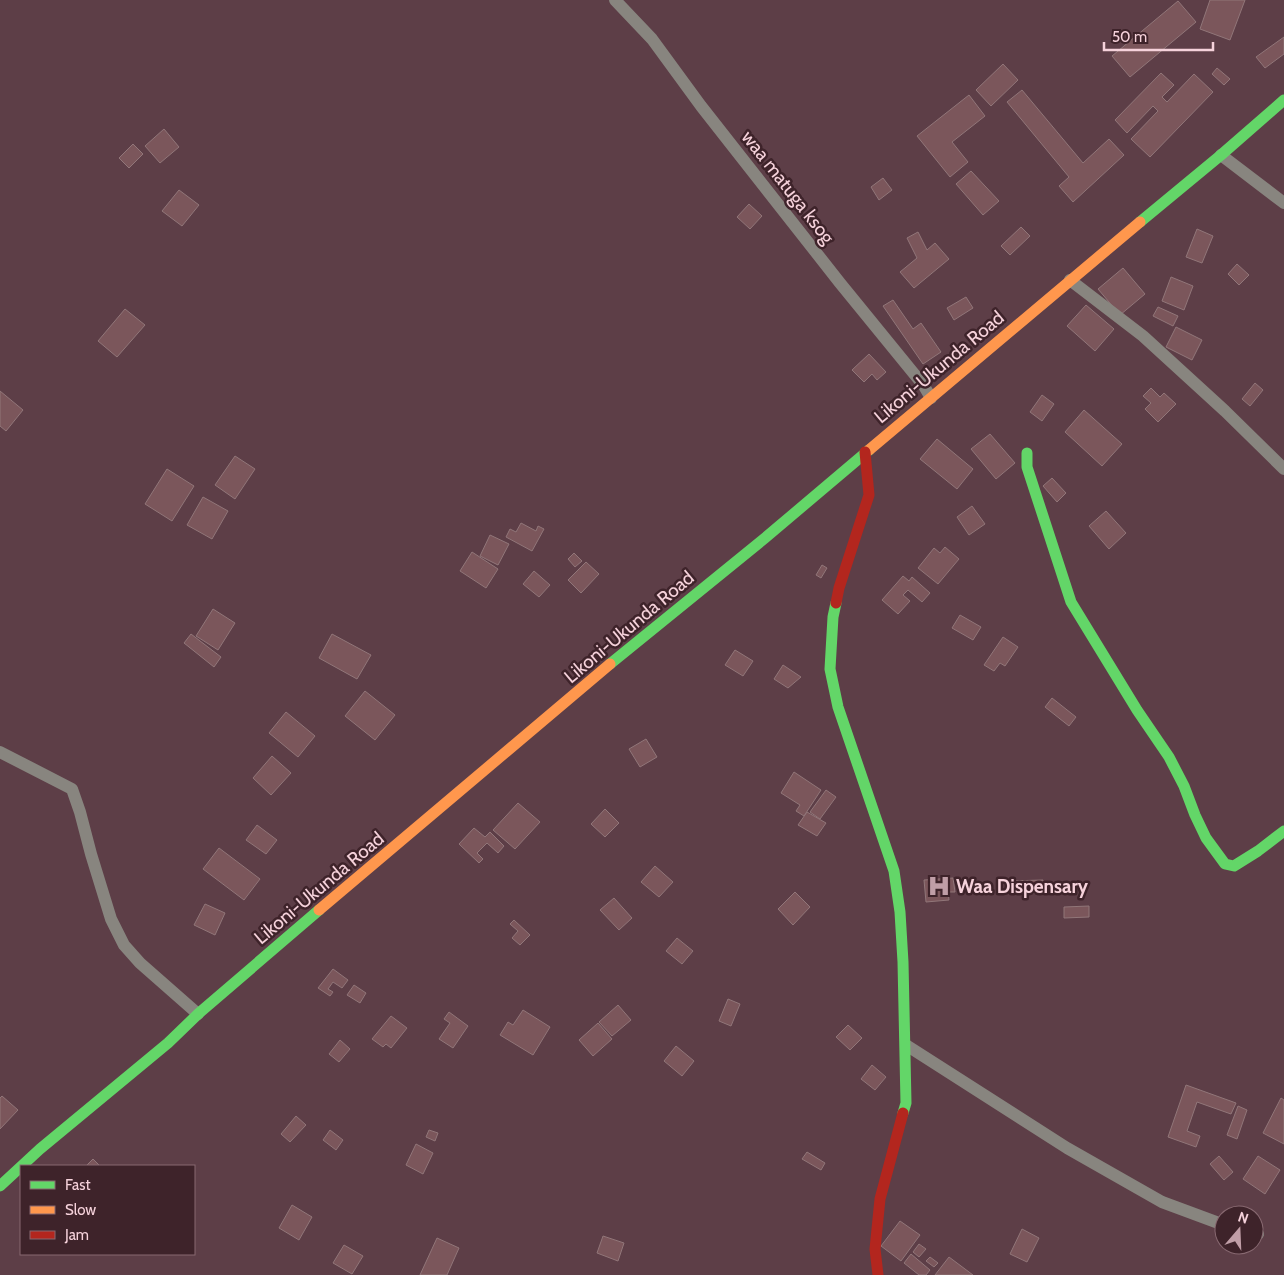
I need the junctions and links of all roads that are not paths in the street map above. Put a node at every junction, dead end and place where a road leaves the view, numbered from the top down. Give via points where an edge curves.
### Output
1 (615, 0) edge
2 (1284, 100) edge
3 (1221, 155) junction
4 (1284, 203) edge
5 (1070, 280) junction
6 (930, 398) junction
7 (865, 452) junction
8 (1027, 453) dead end
9 (1284, 469) edge
10 (0, 752) edge
11 (1284, 831) edge
12 (198, 1014) junction
13 (906, 1045) junction
14 (23, 1165) edge
15 (20, 1168) edge
16 (0, 1186) edge
17 (1214, 1221) edge
18 (878, 1275) edge

1 - 6 street, waa matuga ksog via 652,39 700,106 924,386
2 - 3 main road, Likoni-Ukunda Road
3 - 4 street
3 - 5 main road, Likoni-Ukunda Road
5 - 6 main road, Likoni-Ukunda Road
5 - 9 street via 1144,336
6 - 7 main road, Likoni-Ukunda Road
7 - 12 main road, Likoni-Ukunda Road via 614,660
7 - 13 main road via 869,494 839,588 830,670 838,707 894,871 900,912
8 - 11 main road via 1027,467 1071,602 1169,757 1206,838 1225,864 1234,866
10 - 12 street via 72,789 111,919 124,945
12 - 14 main road, Likoni-Ukunda Road
13 - 17 street via 1067,1148 1162,1202
13 - 18 main road via 906,1103 880,1199 874,1249
15 - 16 main road, Likoni-Ukunda Road

